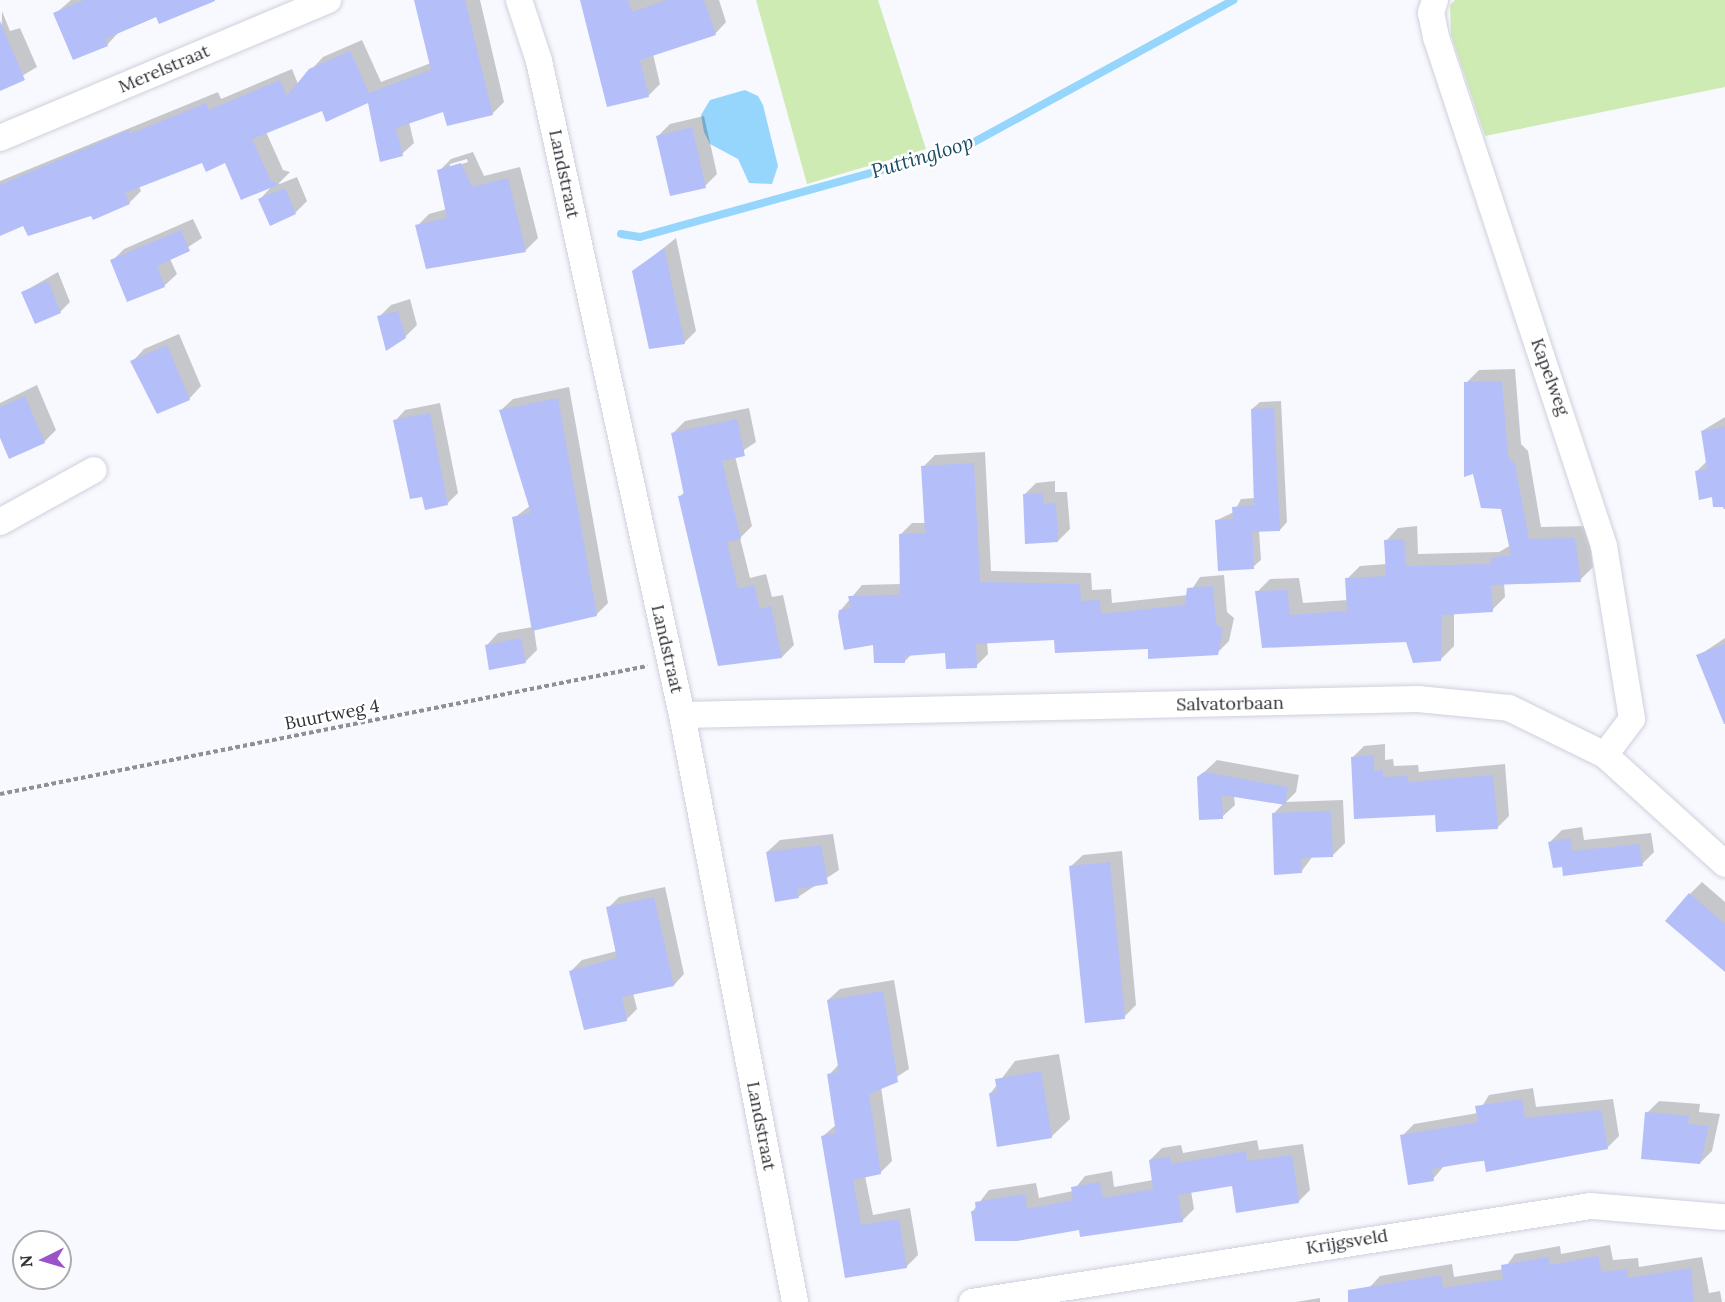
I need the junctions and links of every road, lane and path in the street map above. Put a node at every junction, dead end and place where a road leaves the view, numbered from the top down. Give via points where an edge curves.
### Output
1 (328, 0) edge
2 (519, 0) edge
3 (1435, 0) edge
4 (0, 138) edge
5 (94, 470) dead end
6 (0, 522) edge
7 (669, 662) junction
8 (682, 715) junction
9 (1605, 755) junction
10 (0, 794) edge
11 (1725, 864) edge
12 (1723, 1216) dead end
13 (795, 1302) edge
14 (972, 1302) edge

1 - 4 street, Merelstraat
2 - 7 street, Landstraat via 539,62
3 - 9 street, Kapelweg via 1431,13 1436,37 1604,546 1632,719
5 - 6 street
7 - 8 street, Landstraat
7 - 10 path, Buurtweg 4
8 - 9 street, Salvatorbaan via 1418,699 1509,708
8 - 13 street, Landstraat
9 - 11 street, Salvatorbaan
12 - 14 street, Krijgsveld via 1592,1206

